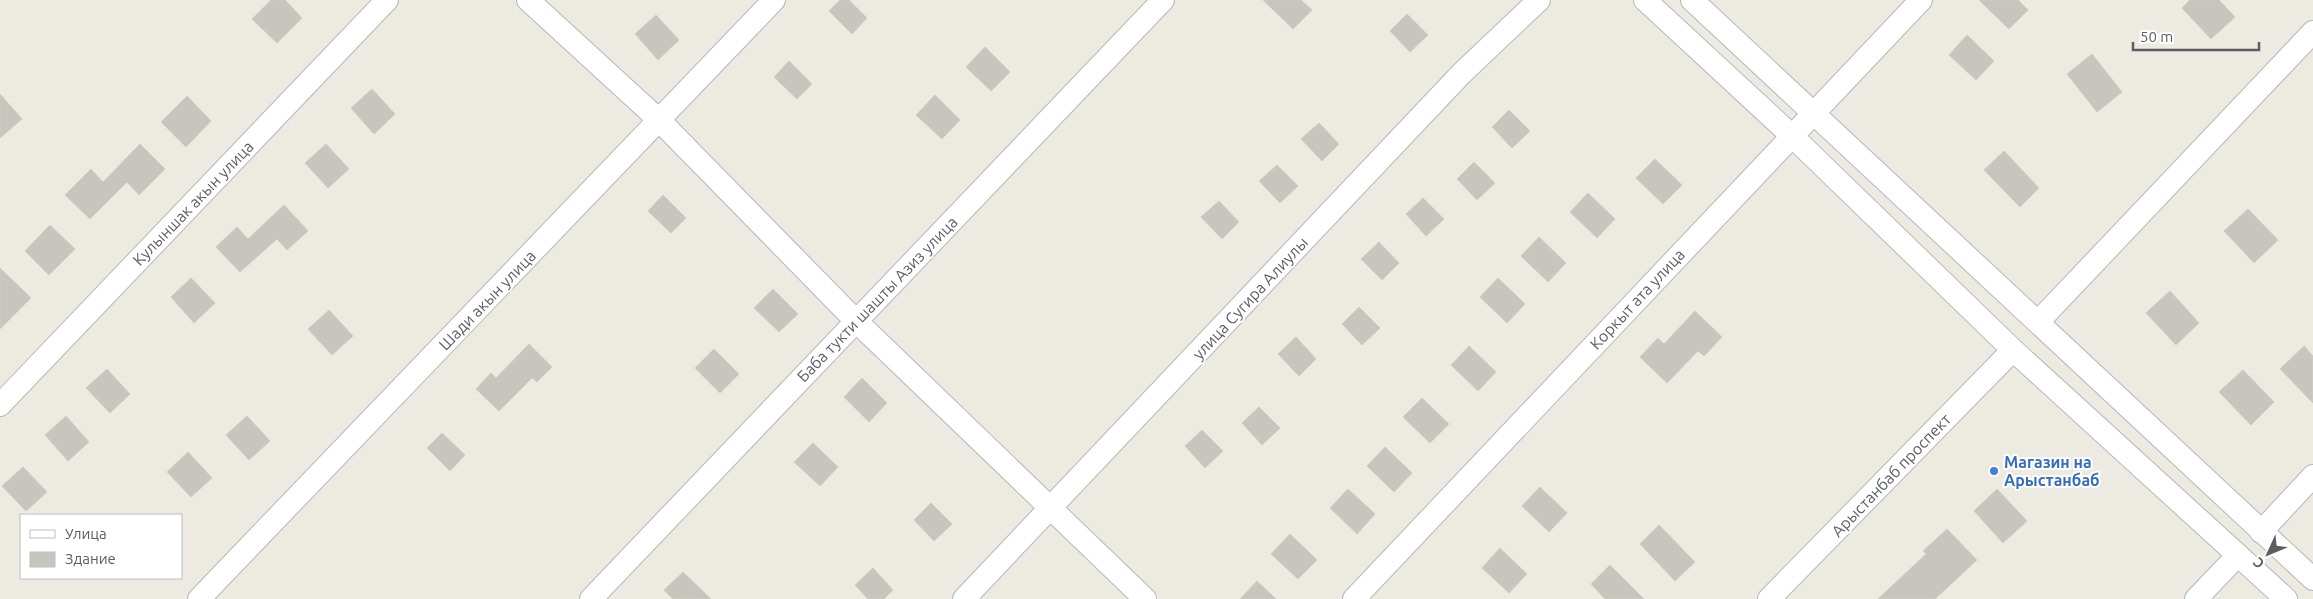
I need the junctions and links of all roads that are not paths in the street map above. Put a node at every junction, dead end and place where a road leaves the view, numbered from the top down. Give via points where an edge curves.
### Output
1 (386, 0) edge
2 (528, 0) edge
3 (774, 0) edge
4 (1163, 0) edge
5 (1539, 0) edge
6 (1645, 0) edge
7 (1692, 0) edge
8 (1921, 0) edge
9 (2313, 32) edge
10 (1814, 114) junction
11 (660, 120) junction
12 (1791, 136) junction
13 (856, 322) junction
14 (2038, 322) junction
15 (2013, 350) junction
16 (0, 406) edge
17 (2313, 476) edge
18 (1049, 509) junction
19 (2261, 532) junction
20 (2238, 555) junction
21 (2313, 579) edge
22 (199, 599) edge
23 (591, 599) edge
24 (964, 599) edge
25 (1145, 599) edge
26 (1354, 599) edge
27 (1769, 599) edge
28 (2196, 599) edge
29 (2286, 599) edge

1 - 16 street, Кулыншак акын улица
2 - 11 street
3 - 11 street, Шади акын улица
4 - 13 street, Баба тукти шашты Азиз улица
5 - 18 street, улица Сугира Алиулы via 1462,73
6 - 12 street
7 - 10 street
8 - 10 street, Коркыт ата улица
9 - 14 street
10 - 12 street, Коркыт ата улица
10 - 14 street
11 - 13 street
11 - 22 street, Шади акын улица
12 - 15 street
12 - 26 street, Коркыт ата улица
13 - 18 street
13 - 23 street, Баба тукти шашты Азиз улица
14 - 19 street
15 - 20 street
15 - 27 street, Арыстанбаб проспект
17 - 19 street
18 - 24 street, улица Сугира Алиулы
18 - 25 street
19 - 21 street
20 - 28 street
20 - 29 street

